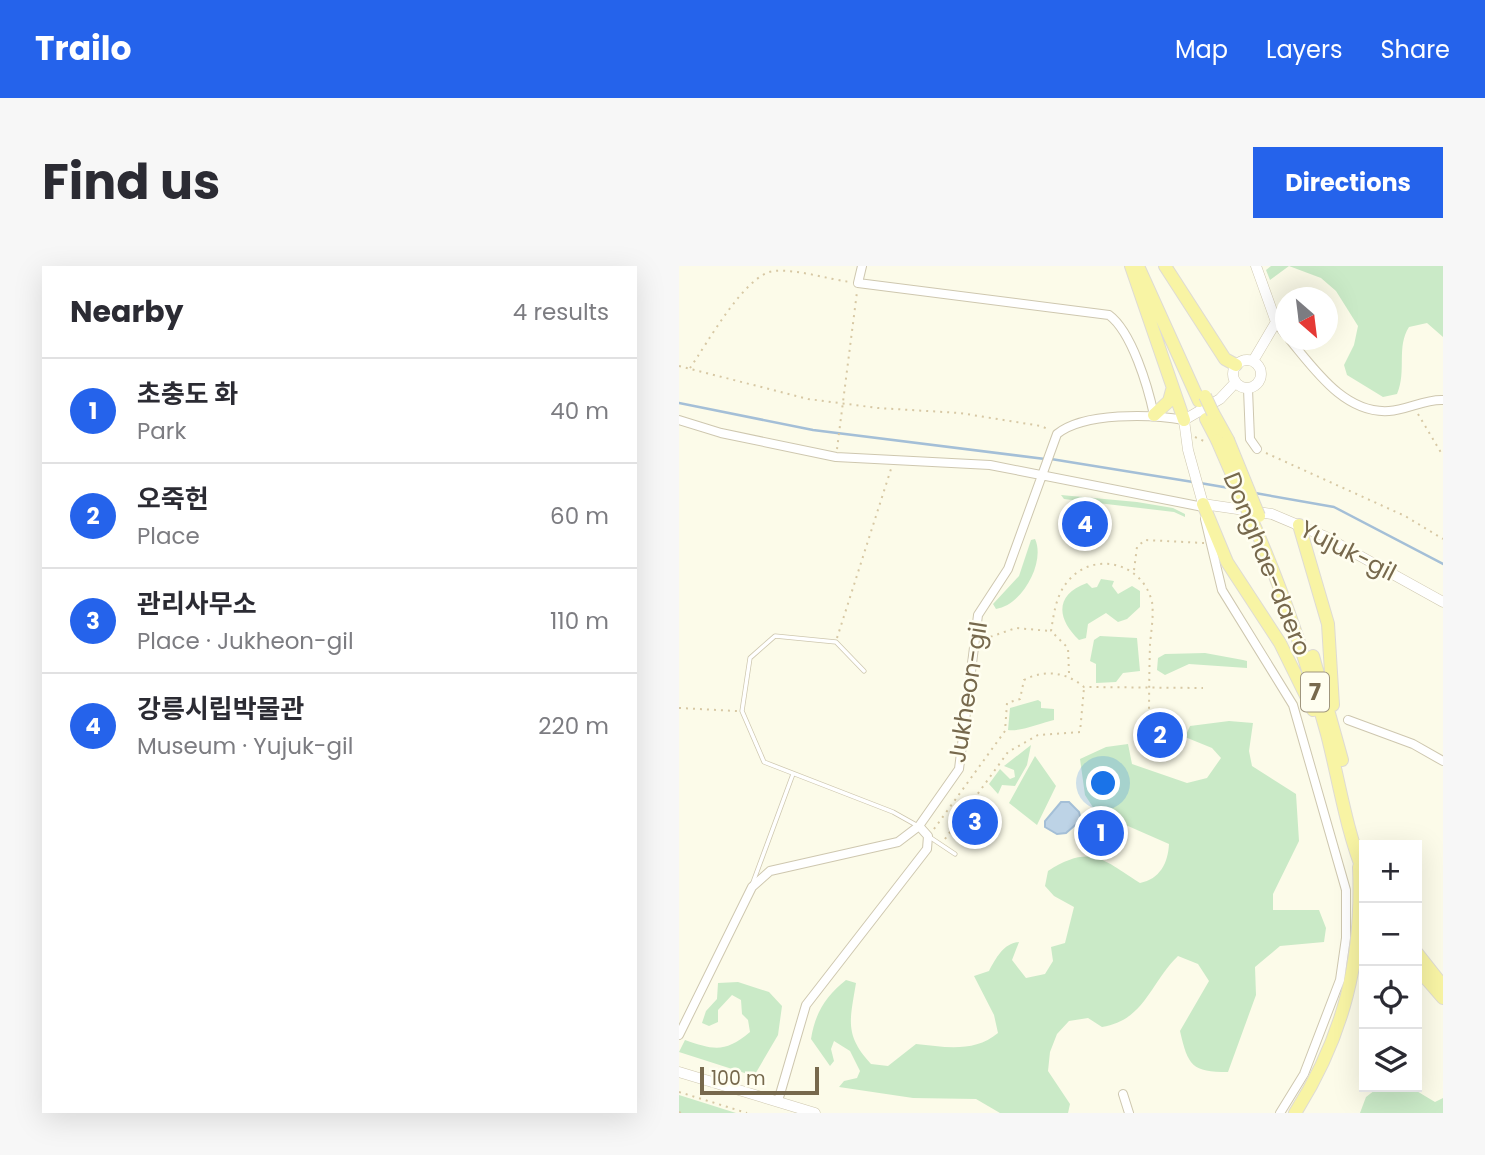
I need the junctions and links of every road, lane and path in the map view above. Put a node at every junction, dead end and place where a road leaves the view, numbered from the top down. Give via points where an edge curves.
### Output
1 (1131, 266) edge
2 (1138, 266) edge
3 (1147, 266) edge
4 (1165, 266) edge
5 (1257, 266) edge
6 (860, 268) edge
7 (858, 283) junction
8 (1275, 318) edge
9 (1275, 323) edge
10 (1299, 350) edge
11 (1253, 361) junction
12 (1236, 365) junction
13 (679, 366) edge
14 (690, 368) junction
15 (1235, 383) junction
16 (1248, 388) junction
17 (1172, 390) junction
18 (1202, 398) junction
19 (1443, 400) edge
20 (843, 404) junction
21 (1412, 404) junction
22 (1154, 415) junction
23 (1184, 420) junction
24 (679, 421) edge
25 (1057, 434) junction
26 (1187, 434) junction
27 (1219, 442) junction
28 (1257, 449) joint
29 (1443, 456) edge
30 (836, 457) junction
31 (893, 462) junction
32 (1043, 471) junction
33 (1203, 504) junction
34 (1254, 516) junction
35 (1299, 525) junction
36 (1443, 539) edge
37 (1208, 543) junction
38 (1134, 572) junction
39 (1443, 602) edge
40 (1051, 631) junction
41 (836, 642) junction
42 (974, 642) junction
43 (864, 671) dead end
44 (1069, 675) junction
45 (1084, 687) junction
46 (1149, 688) junction
47 (1203, 688) dead end
48 (1293, 705) junction
49 (679, 708) edge
50 (1307, 710) dead end
51 (742, 711) junction
52 (1348, 720) dead end
53 (1335, 730) junction
54 (1149, 743) dead end
55 (1330, 747) junction
56 (1443, 761) edge
57 (794, 774) junction
58 (919, 826) junction
59 (928, 836) junction
60 (1359, 844) edge
61 (941, 845) junction
62 (1359, 846) edge
63 (955, 854) dead end
64 (752, 887) junction
65 (1361, 903) edge
66 (1422, 959) edge
67 (1422, 974) edge
68 (1443, 986) edge
69 (1443, 998) edge
70 (679, 1035) edge
71 (679, 1072) edge
72 (679, 1092) edge
73 (1123, 1094) dead end
74 (778, 1101) junction
75 (747, 1113) edge
76 (814, 1113) edge
77 (1129, 1113) edge
78 (1280, 1113) edge
79 (1295, 1113) edge

1 - 17 main road
2 - 18 main road, Donghae-daero / 7
3 - 18 main road, Donghae-daero / 7
4 - 12 main road via 1225,359
5 - 8 street
6 - 7 street
7 - 14 path via 776,271 761,274 742,293
7 - 20 path
7 - 22 street via 1109,316 1121,324 1150,392
9 - 11 street
10 - 21 street via 1339,396 1351,402 1391,411
11 - 12 street
11 - 16 street via 1261,377 1257,385
12 - 15 street
13 - 14 path
14 - 20 path via 770,391
15 - 16 street
15 - 23 street via 1220,399
16 - 28 street via 1250,439
17 - 22 main road via 1169,401
17 - 23 main road
18 - 27 main road, Donghae-daero / 7
19 - 21 street
20 - 25 path via 960,412 1041,426
20 - 30 path
21 - 29 path
22 - 23 street
22 - 25 street via 1080,422
23 - 26 street
24 - 30 street, Yujuk-gil
25 - 32 street, Jukheon-gil
26 - 27 path
26 - 33 street
27 - 34 main road, Donghae-daero / 7, bridge
28 - 36 path via 1405,516
30 - 31 street, Yujuk-gil
31 - 32 street, Yujuk-gil via 932,460
31 - 41 path
32 - 33 street, Yujuk-gil
32 - 42 street, Jukheon-gil via 1008,569 978,615
33 - 35 street, Yujuk-gil via 1272,514
33 - 37 street
33 - 55 main road via 1227,562 1292,664
34 - 53 main road, Donghae-daero / 7 via 1304,628
34 - 55 main road, Donghae-daero / 7 via 1290,614
35 - 39 street, Yujuk-gil
35 - 53 main road via 1328,624
37 - 38 path via 1145,540 1137,547
37 - 48 street via 1222,590
38 - 40 path via 1117,564 1085,567 1068,580 1056,601
38 - 46 path via 1152,602
40 - 42 path via 1016,628
40 - 44 path via 1068,648
41 - 43 lane
41 - 51 lane via 775,635 750,658
42 - 58 street, Jukheon-gil via 963,756 959,769
44 - 45 path
44 - 59 path via 1037,673 1024,680 1020,699 1007,703 1005,731
45 - 46 path
45 - 61 path via 1080,732 1038,736 1008,752
46 - 47 path
46 - 54 path
48 - 50 street
48 - 78 street via 1346,890 1346,938 1340,980 1304,1074
49 - 51 path
51 - 57 lane via 764,762
52 - 56 street via 1413,744
53 - 60 main road, Donghae-daero / 7
55 - 62 main road, Donghae-daero / 7
57 - 58 lane
57 - 64 lane
58 - 59 street
58 - 64 street, Jukheon-gil via 898,842 770,871
59 - 61 lane
59 - 74 street via 927,849 806,1004
61 - 63 lane
64 - 70 street
65 - 79 main road via 1345,1007 1315,1080
66 - 68 main road
67 - 69 main road
71 - 74 street
72 - 75 path
73 - 77 street
74 - 76 street

